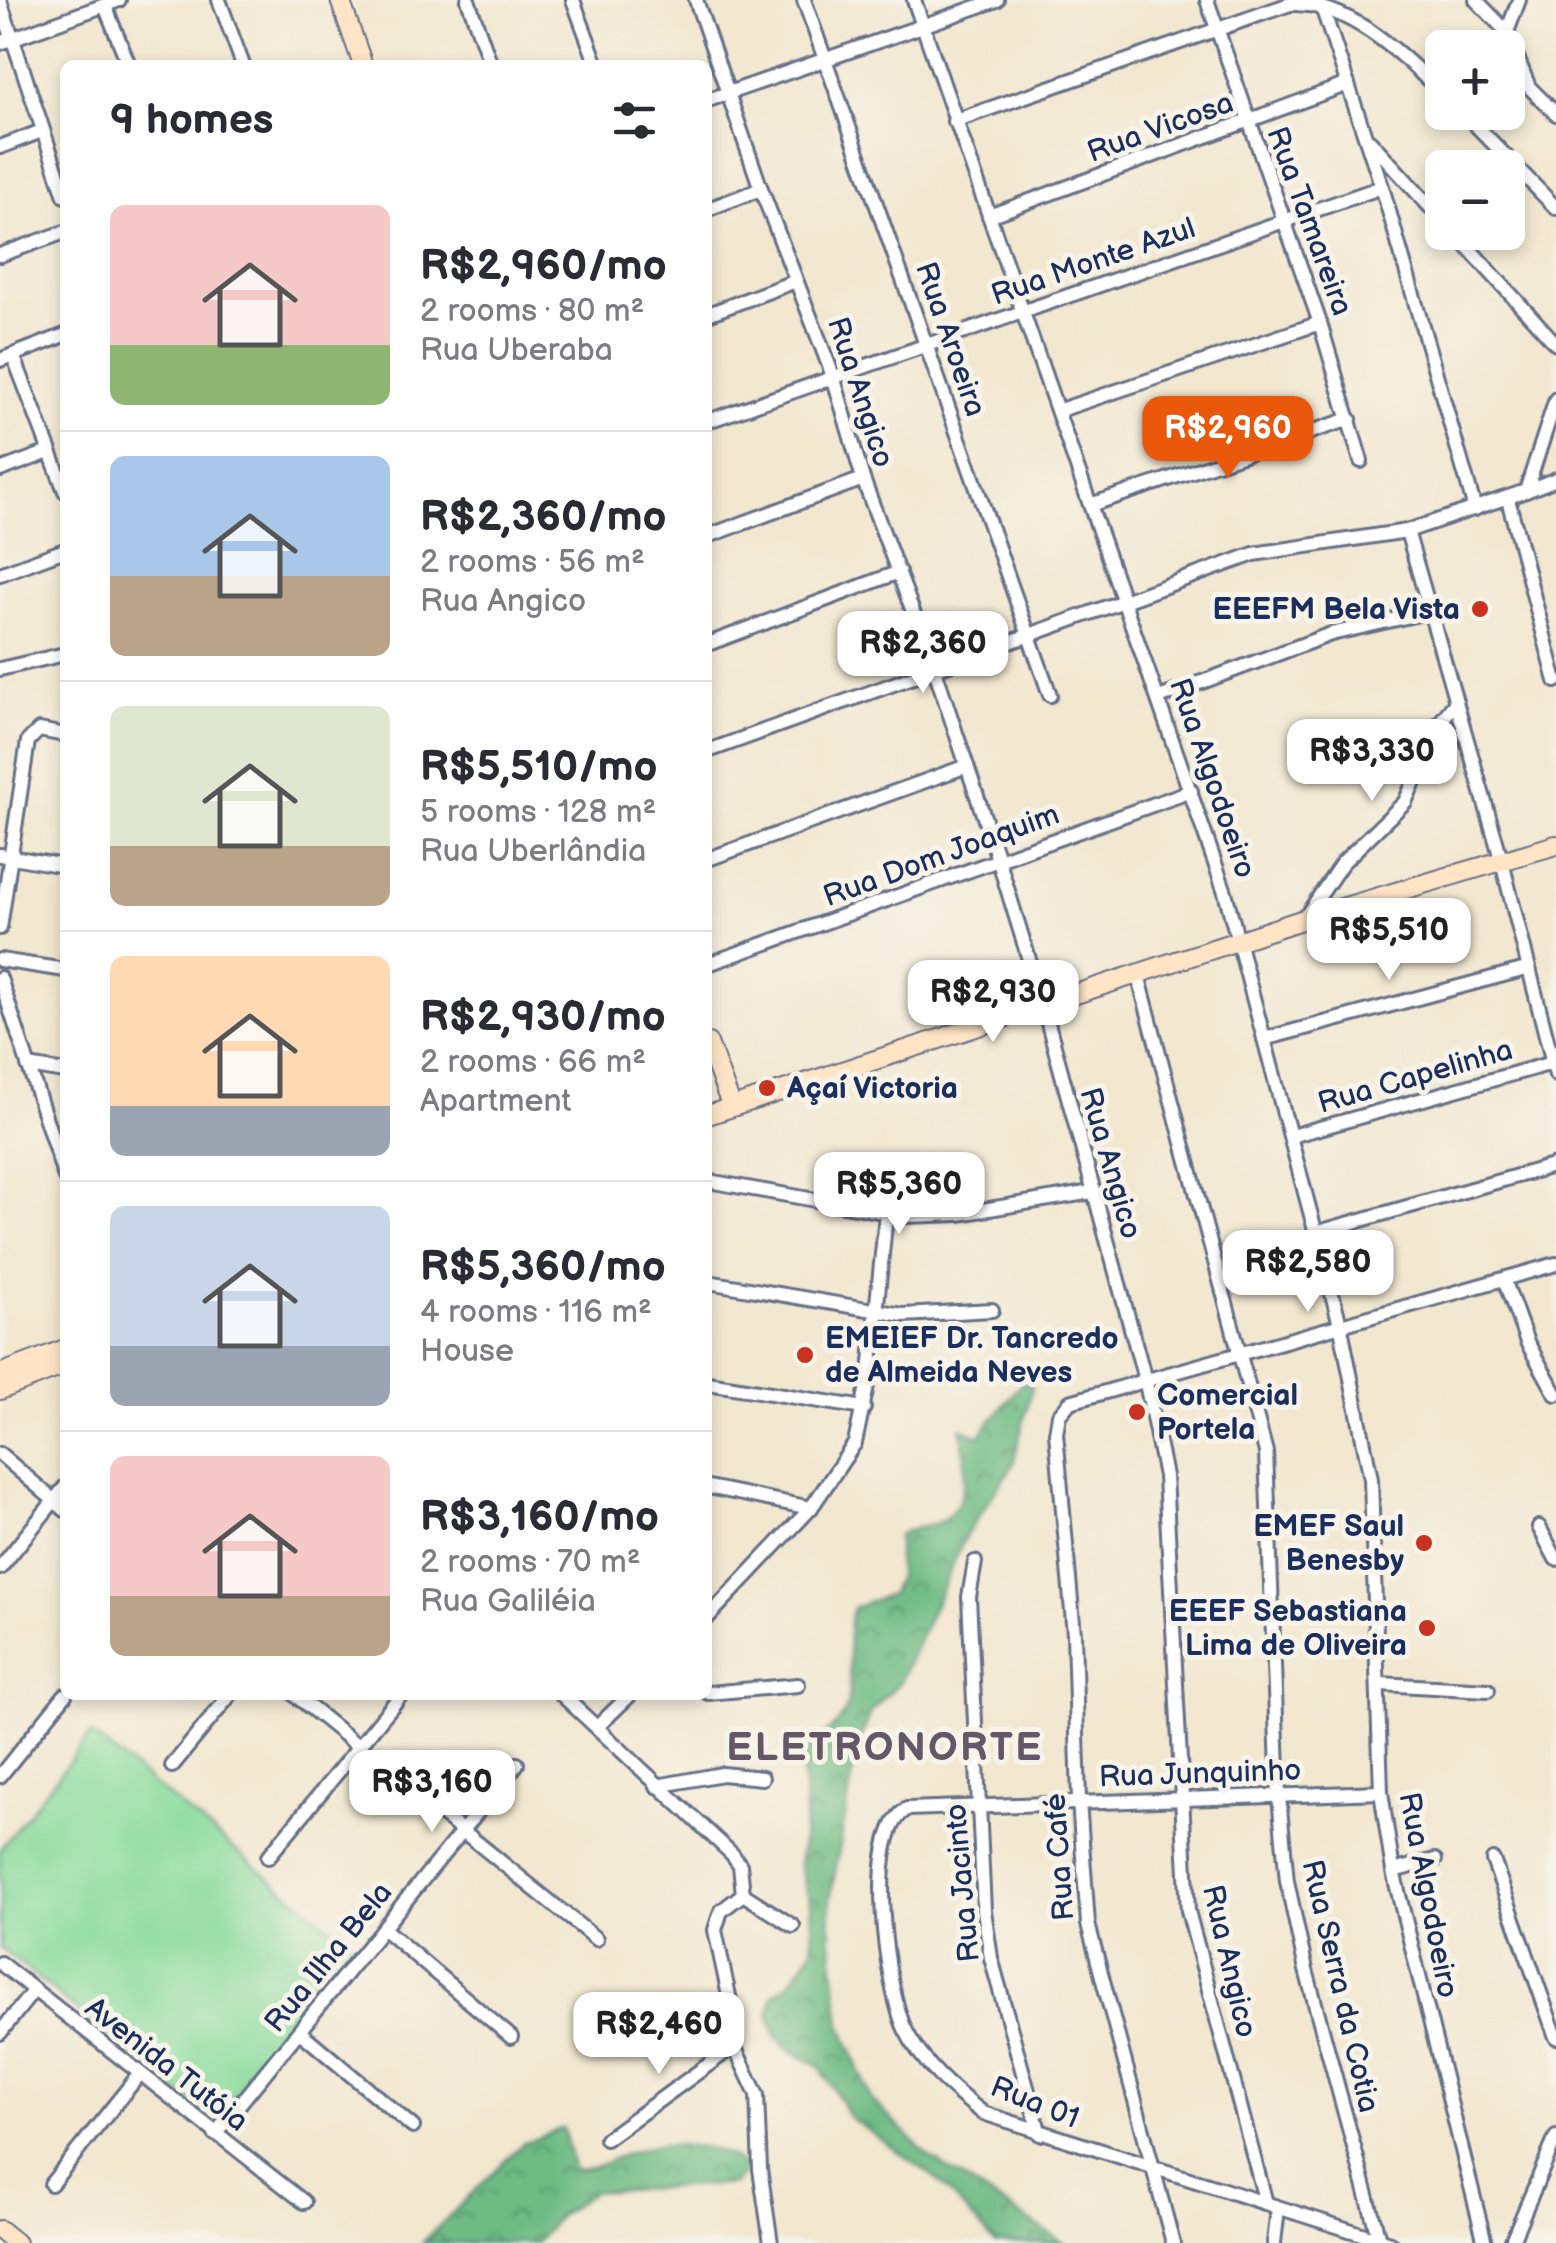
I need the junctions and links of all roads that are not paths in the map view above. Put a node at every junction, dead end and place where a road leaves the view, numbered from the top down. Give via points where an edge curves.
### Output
1 (0, 0) edge
2 (120, 0) edge
3 (219, 0) edge
4 (340, 0) edge
5 (468, 0) edge
6 (574, 0) edge
7 (696, 0) edge
8 (804, 0) edge
9 (914, 0) edge
10 (997, 0) edge
11 (1207, 0) edge
12 (1476, 0) edge
13 (1519, 0) edge
14 (105, 6) junction
15 (1323, 10) junction
16 (924, 26) junction
17 (1216, 26) junction
18 (1506, 30) edge
19 (1509, 30) edge
20 (6, 40) edge
21 (824, 59) junction
22 (127, 60) edge
23 (241, 60) edge
24 (362, 60) edge
25 (489, 60) edge
26 (595, 60) edge
27 (1525, 74) edge
28 (1425, 78) edge
29 (1348, 84) junction
30 (729, 93) junction
31 (712, 99) edge
32 (1556, 114) edge
33 (954, 121) junction
34 (1248, 121) junction
35 (1480, 130) edge
36 (42, 131) junction
37 (1367, 137) junction
38 (0, 147) edge
39 (60, 182) edge
40 (1382, 187) junction
41 (761, 190) junction
42 (1425, 201) edge
43 (712, 207) edge
44 (1556, 208) edge
45 (990, 216) junction
46 (1284, 222) junction
47 (60, 234) edge
48 (1470, 250) edge
49 (0, 255) edge
50 (796, 281) junction
51 (712, 312) edge
52 (1024, 312) junction
53 (1320, 323) junction
54 (60, 338) edge
55 (1556, 344) edge
56 (928, 346) junction
57 (7, 357) edge
58 (833, 376) junction
59 (1556, 400) edge
60 (1060, 410) junction
61 (1350, 419) junction
62 (712, 421) edge
63 (49, 452) junction
64 (1361, 460) dead end
65 (0, 470) edge
66 (862, 478) junction
67 (60, 479) edge
68 (1556, 479) edge
69 (1526, 491) junction
70 (1508, 500) junction
71 (1093, 504) junction
72 (1475, 509) junction
73 (1407, 532) junction
74 (712, 534) edge
75 (60, 552) edge
76 (899, 572) junction
77 (0, 574) edge
78 (1125, 602) junction
79 (1432, 611) junction
80 (1028, 634) junction
81 (712, 642) edge
82 (60, 655) edge
83 (0, 669) edge
84 (935, 670) junction
85 (1556, 681) edge
86 (1050, 695) dead end
87 (1159, 698) junction
88 (1456, 702) junction
89 (60, 734) edge
90 (712, 750) edge
91 (967, 766) junction
92 (1192, 791) junction
93 (1556, 845) edge
94 (7, 856) edge
95 (712, 858) edge
96 (998, 862) junction
97 (1502, 862) junction
98 (60, 865) edge
99 (1304, 919) junction
100 (0, 928) edge
101 (1240, 940) junction
102 (0, 960) edge
103 (712, 963) edge
104 (60, 969) edge
105 (1526, 969) junction
106 (1138, 975) junction
107 (0, 978) edge
108 (1043, 1005) junction
109 (1264, 1039) junction
110 (712, 1054) edge
111 (28, 1066) junction
112 (1554, 1069) edge
113 (60, 1071) edge
114 (731, 1105) junction
115 (712, 1112) edge
116 (1292, 1136) junction
117 (60, 1163) edge
118 (1556, 1165) edge
119 (712, 1182) edge
120 (1092, 1192) junction
121 (886, 1215) junction
122 (1315, 1233) junction
123 (1556, 1264) edge
124 (1506, 1282) junction
125 (712, 1283) edge
126 (992, 1310) dead end
127 (877, 1311) junction
128 (1340, 1328) junction
129 (60, 1350) edge
130 (1244, 1356) junction
131 (60, 1367) edge
132 (0, 1374) edge
133 (1146, 1383) junction
134 (712, 1384) edge
135 (0, 1390) edge
136 (1556, 1394) edge
137 (864, 1408) junction
138 (0, 1454) edge
139 (712, 1489) edge
140 (59, 1506) edge
141 (811, 1508) junction
142 (1539, 1528) dead end
143 (1556, 1560) edge
144 (975, 1562) dead end
145 (0, 1568) edge
146 (712, 1612) edge
147 (1380, 1684) junction
148 (798, 1685) dead end
149 (1488, 1690) dead end
150 (712, 1692) edge
151 (61, 1700) edge
152 (226, 1700) edge
153 (302, 1700) edge
154 (397, 1700) edge
155 (568, 1700) edge
156 (625, 1700) edge
157 (598, 1726) junction
158 (360, 1747) junction
159 (517, 1764) dead end
160 (172, 1766) dead end
161 (0, 1776) edge
162 (762, 1778) dead end
163 (657, 1786) junction
164 (1381, 1792) junction
165 (1279, 1797) junction
166 (1182, 1800) junction
167 (1079, 1802) junction
168 (980, 1806) junction
169 (901, 1812) joint
170 (463, 1832) junction
171 (268, 1857) dead end
172 (1436, 1860) dead end
173 (1493, 1860) dead end
174 (1393, 1871) junction
175 (744, 1894) junction
176 (793, 1926) dead end
177 (384, 1929) junction
178 (596, 1940) dead end
179 (0, 1963) edge
180 (34, 1990) junction
181 (300, 2032) junction
182 (0, 2034) edge
183 (511, 2037) dead end
184 (1556, 2037) edge
185 (734, 2046) junction
186 (138, 2076) junction
187 (413, 2126) dead end
188 (215, 2134) junction
189 (1040, 2134) junction
190 (1556, 2137) edge
191 (606, 2139) dead end
192 (1150, 2168) junction
193 (51, 2184) dead end
194 (304, 2202) dead end
195 (1272, 2205) junction
196 (0, 2230) edge
197 (1383, 2242) edge
198 (16, 2243) edge
199 (771, 2243) edge
200 (1173, 2243) edge
201 (1274, 2243) edge
202 (1485, 2243) edge
203 (1511, 2243) edge

1 - 20 street
2 - 14 street
3 - 23 street
4 - 24 street
5 - 25 street
6 - 26 street
7 - 30 street, Rua Angico
8 - 21 street, Rua Aroeira
9 - 16 street, Rua Algodoeiro
10 - 16 street
11 - 17 street, Rua Tamareira
12 - 18 street
13 - 19 street
14 - 20 street
14 - 22 street
15 - 17 street via 1290,4
15 - 28 street via 1389,45
15 - 29 street
16 - 21 street
16 - 33 street, Rua Algodoeiro
17 - 33 street
17 - 34 street, Rua Tamareira
20 - 36 street
21 - 30 street
21 - 56 street, Rua Aroeira
27 - 32 street
29 - 34 street, Rua Vicosa
29 - 37 street
30 - 31 street
30 - 41 street, Rua Angico
33 - 45 street, Rua Algodoeiro
34 - 45 street, Rua Vicosa
34 - 46 street, Rua Tamareira
35 - 44 street
36 - 38 street
36 - 39 street
37 - 40 street
37 - 42 street
40 - 46 street, Rua Monte Azul
40 - 72 street
41 - 43 street
41 - 50 street, Rua Angico
45 - 52 street, Rua Algodoeiro
46 - 52 street, Rua Monte Azul
46 - 53 street, Rua Tamareira
47 - 49 street
48 - 55 street
50 - 51 street
50 - 58 street, Rua Angico
52 - 56 street, Rua Monte Azul
52 - 60 street, Rua Algodoeiro
53 - 60 street
53 - 61 street, Rua Tamareira
54 - 57 street
56 - 58 street, Rua Monte Azul
56 - 80 street, Rua Aroeira
57 - 63 street
58 - 62 street, Rua Monte Azul
58 - 66 street, Rua Angico
59 - 69 street
60 - 71 street, Rua Algodoeiro
61 - 64 street, Rua Tamareira
61 - 71 street
63 - 65 street
63 - 67 street
66 - 74 street
66 - 76 street, Rua Angico
68 - 69 street
69 - 70 street
70 - 72 street
70 - 85 street
71 - 78 street, Rua Algodoeiro
72 - 73 street
73 - 78 street via 1272,549
73 - 79 street
75 - 77 street
76 - 81 street
76 - 84 street, Rua Angico
78 - 80 street
78 - 87 street, Rua Algodoeiro
79 - 87 street via 1321,638
79 - 88 street
80 - 84 street
80 - 86 street, Rua Aroeira
82 - 83 street
84 - 90 street
84 - 91 street, Rua Angico
87 - 92 street, Rua Algodoeiro
88 - 97 street
88 - 99 street via 1441,720 1405,802 1342,863
89 - 94 street via 30,735
91 - 95 street
91 - 96 street, Rua Angico
92 - 96 street, Rua Dom Joaquim
92 - 101 street, Rua Algodoeiro
93 - 97 street
94 - 98 street
94 - 100 street
96 - 103 street, Rua Dom Joaquim
96 - 108 street, Rua Angico
97 - 99 street
97 - 105 street
99 - 101 street
101 - 106 street
101 - 109 street, Rua Algodoeiro
102 - 104 street
105 - 109 street
105 - 112 street
106 - 108 street
106 - 130 street, Rua Serra da Cotia
107 - 111 street
108 - 114 street
108 - 120 street, Rua Angico
109 - 116 street, Rua Algodoeiro
110 - 114 street
111 - 113 street
111 - 117 street
112 - 116 street, Rua Capelinha
114 - 115 street
116 - 122 street, Rua Algodoeiro
118 - 122 street
119 - 121 street
120 - 121 street via 959,1214
120 - 133 street, Rua Angico
121 - 127 street
122 - 128 street, Rua Algodoeiro
123 - 124 street
124 - 128 street
124 - 136 street via 1527,1342
125 - 127 street
126 - 127 street via 923,1316
127 - 137 street
128 - 130 street
128 - 147 street, Rua Algodoeiro via 1372,1479
129 - 132 street
130 - 133 street
130 - 165 street, Rua Serra da Cotia via 1266,1452
131 - 135 street
133 - 166 street, Rua Angico via 1165,1476
133 - 167 street, Rua Café via 1070,1402 1056,1433 1074,1634
134 - 137 street
137 - 141 street via 849,1456
138 - 140 street
139 - 141 street
140 - 145 street
141 - 146 street
142 - 143 street
144 - 168 street, Rua Jacinto via 969,1597
147 - 149 street
147 - 164 street, Rua Algodoeiro
148 - 150 street
151 - 161 street
152 - 160 street
153 - 158 street
154 - 158 street
155 - 157 street
156 - 157 street
157 - 163 street
158 - 170 street
158 - 171 street
159 - 170 street, Rua Ilha Bela
162 - 163 street via 722,1774
163 - 175 street via 732,1854
164 - 165 street, Rua Junquinho
164 - 174 street, Rua Algodoeiro
165 - 166 street, Rua Junquinho
165 - 197 street, Rua Serra da Cotia via 1287,1881 1306,1970
166 - 167 street, Rua Junquinho
166 - 195 street, Rua Angico via 1197,1957
167 - 168 street, Rua Junquinho
167 - 192 street, Rua Café via 1094,1959
168 - 169 street, Rua Junquinho
168 - 189 street, Rua Jacinto via 992,1958
169 - 189 street, Rua 01 via 881,1887 888,1968 906,2030 958,2094 983,2113
170 - 177 street, Rua Ilha Bela
170 - 178 street
172 - 174 street
173 - 184 street
174 - 202 street, Rua Algodoeiro
175 - 176 street
175 - 185 street via 715,1922
177 - 181 street, Rua Ilha Bela
177 - 183 street
179 - 180 street, Avenida Tutóia
180 - 182 street
180 - 186 street, Avenida Tutóia
181 - 187 street
181 - 188 street, Rua Ilha Bela
185 - 191 street
185 - 199 street via 757,2095
186 - 188 street, Avenida Tutóia
186 - 193 street
188 - 194 street, Avenida Tutóia
189 - 192 street, Rua 01
190 - 203 street
192 - 195 street, Rua 01
192 - 200 street, Rua Café
195 - 197 street, Rua 01
195 - 201 street
196 - 198 street

